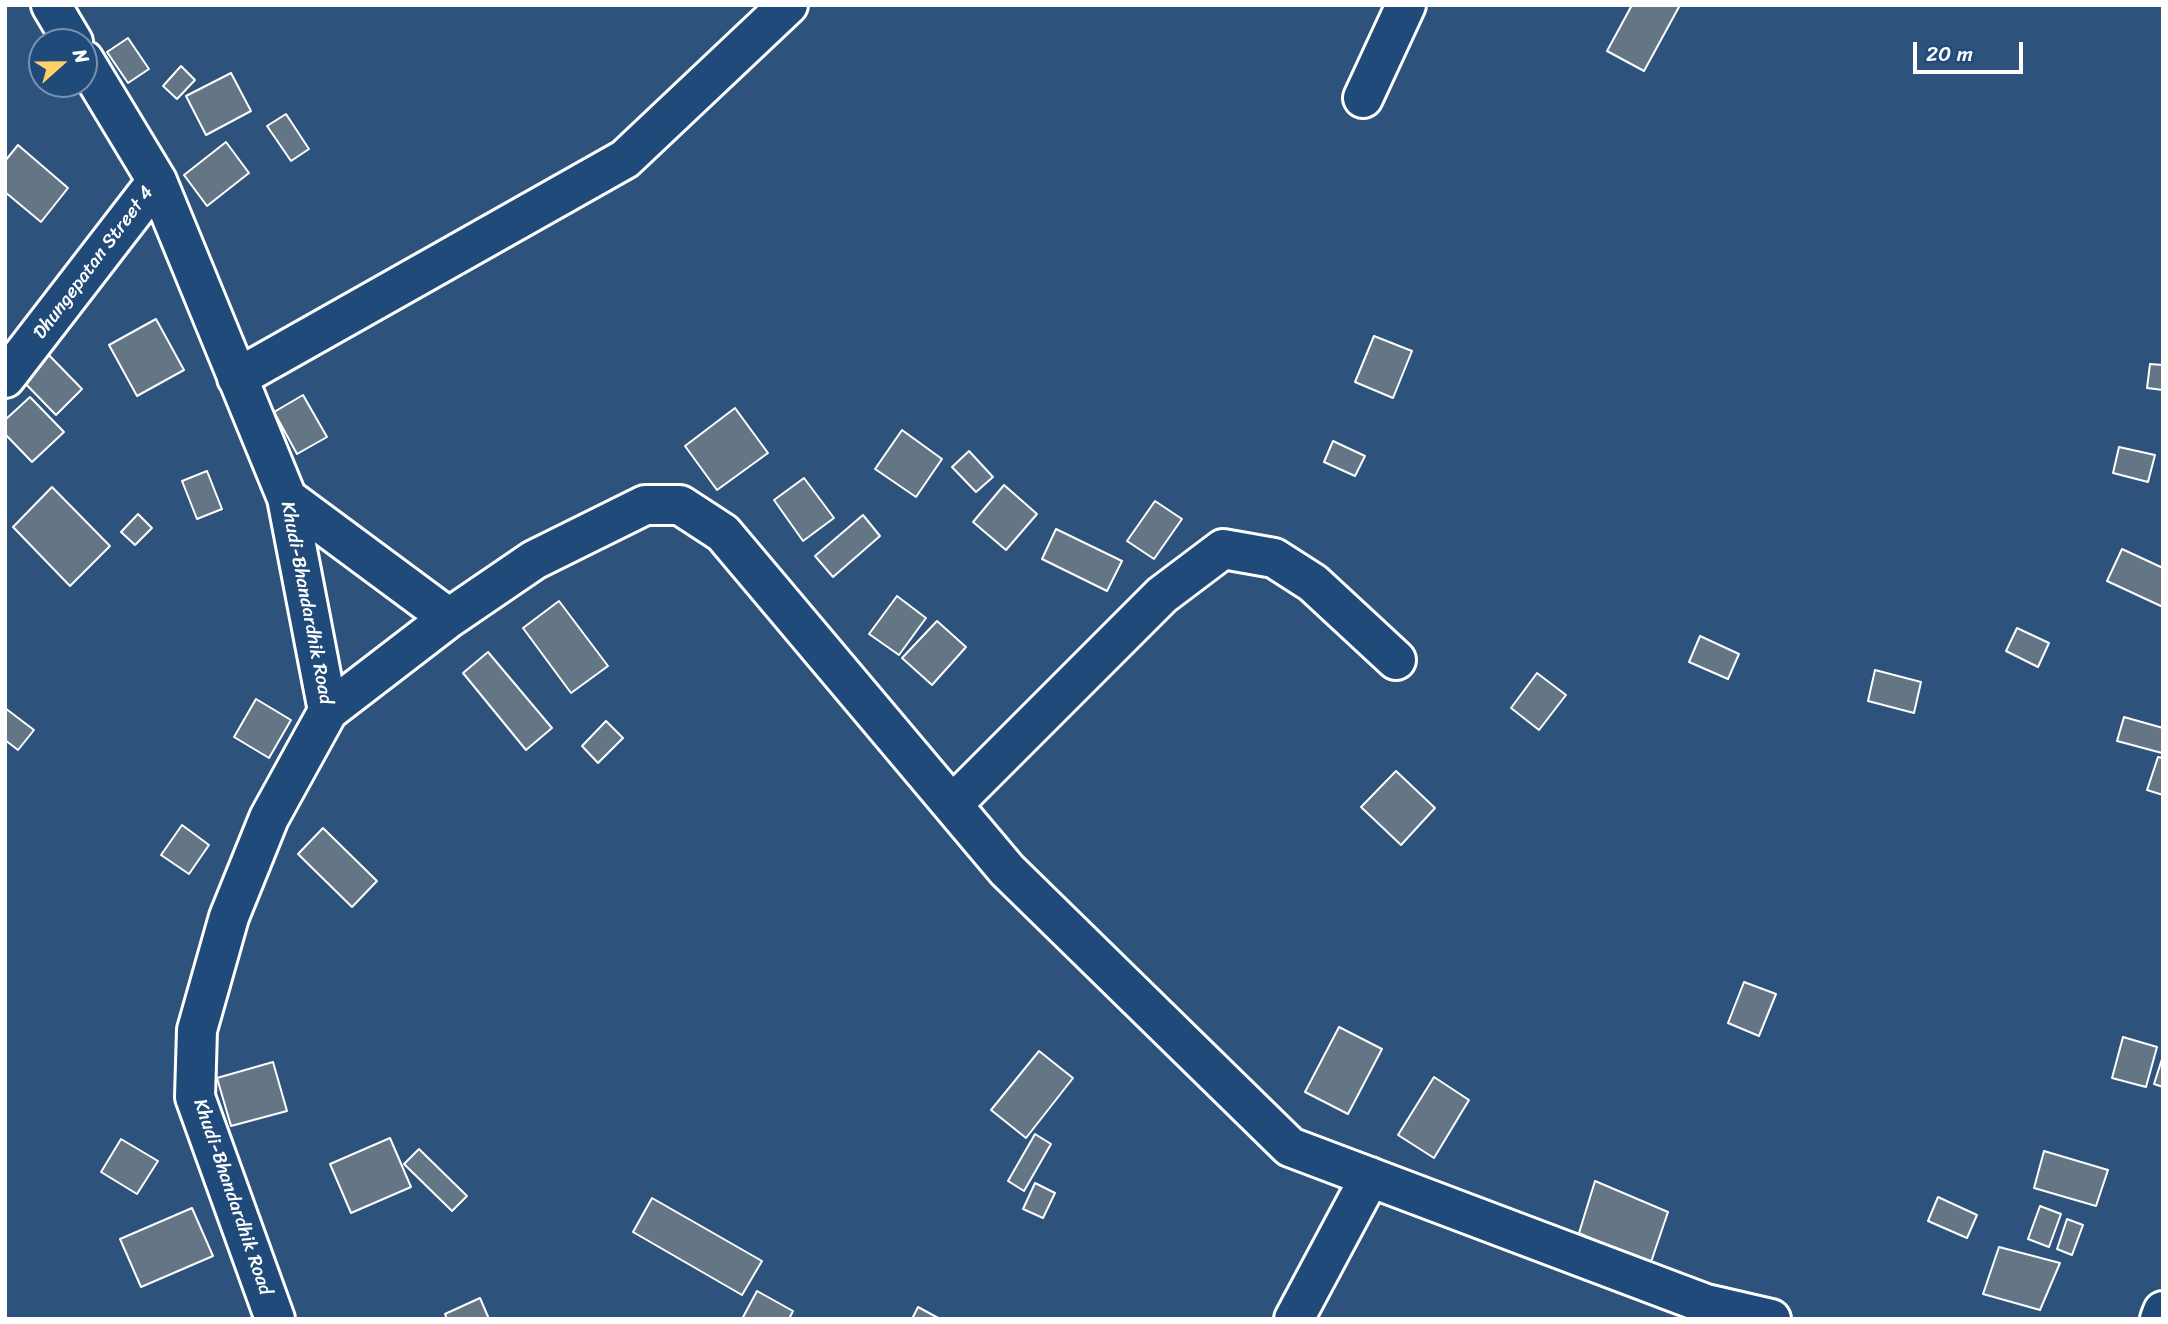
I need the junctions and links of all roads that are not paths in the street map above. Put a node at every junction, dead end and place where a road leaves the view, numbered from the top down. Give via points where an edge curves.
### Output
1 (51, 5) edge
2 (788, 5) edge
3 (1406, 5) edge
4 (65, 28) edge
5 (98, 84) edge
6 (1363, 98) dead end
7 (157, 181) junction
8 (5, 378) edge
9 (237, 378) junction
10 (288, 498) junction
11 (449, 618) junction
12 (1396, 660) dead end
13 (328, 711) junction
14 (953, 804) junction
15 (1370, 1177) junction
16 (2163, 1311) edge
17 (275, 1319) edge
18 (1294, 1319) edge
19 (1771, 1319) edge
20 (2160, 1319) edge

1 - 4 street
2 - 9 street via 625,159
3 - 6 street
5 - 7 street, Khudi-Bhandardhik Road
7 - 8 street, Dhungepatan Street 4
7 - 9 street, Khudi-Bhandardhik Road
9 - 10 street, Khudi-Bhandardhik Road
10 - 11 street
10 - 13 street, Khudi-Bhandardhik Road
11 - 13 street
11 - 14 street via 534,560 645,505 680,505 723,533
12 - 14 street via 1313,583 1274,558 1223,549 1162,595
13 - 17 street, Khudi-Bhandardhik Road via 269,818 229,917 197,1030 195,1097
14 - 15 street via 1007,870 1290,1147
15 - 18 street
15 - 19 street via 1706,1304
16 - 20 street

